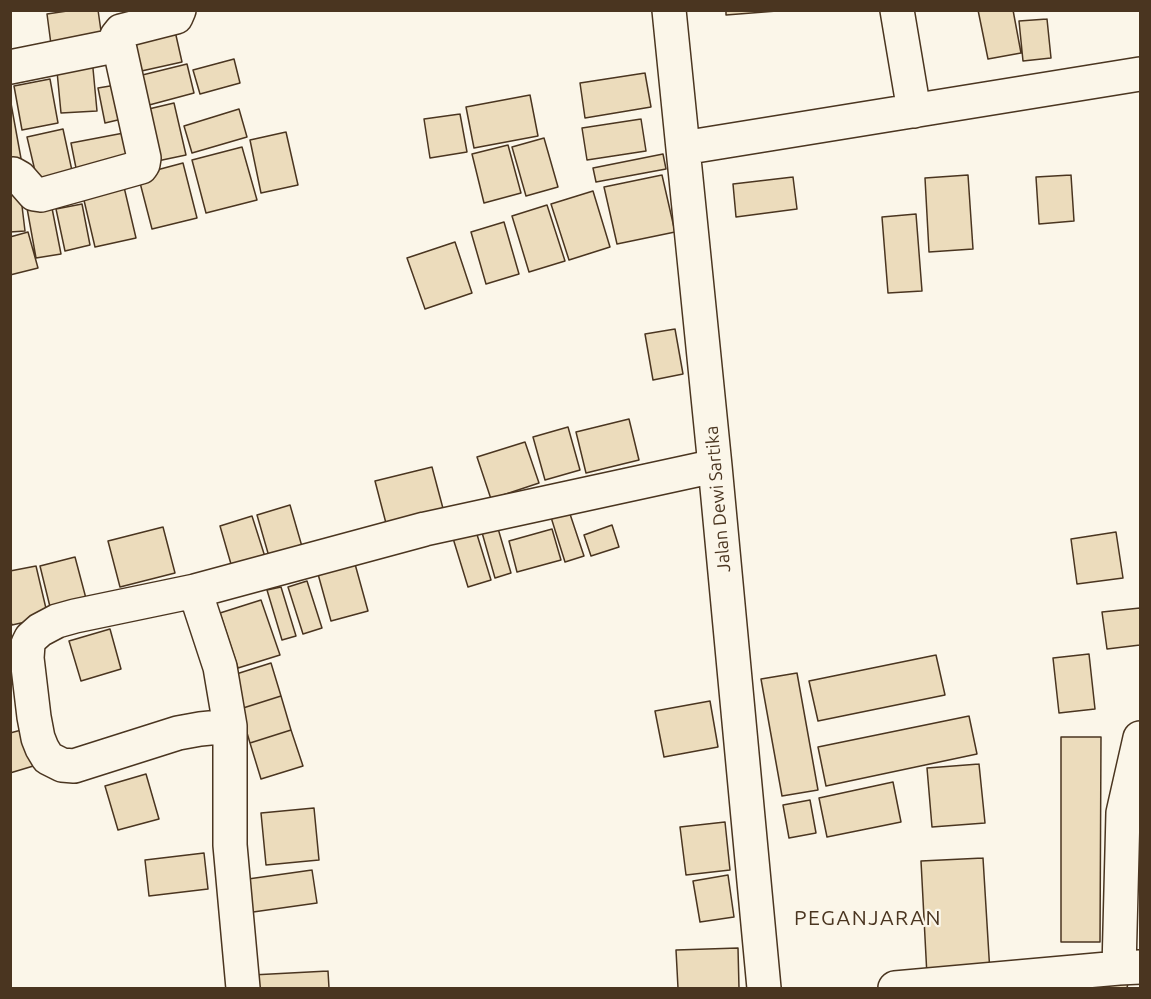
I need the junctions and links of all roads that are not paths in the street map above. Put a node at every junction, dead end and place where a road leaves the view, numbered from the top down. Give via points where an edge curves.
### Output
1 (179, 10) edge
2 (669, 10) edge
3 (897, 10) edge
4 (119, 45) junction
5 (10, 68) edge
6 (1140, 74) edge
7 (914, 111) junction
8 (683, 148) junction
9 (10, 175) edge
10 (716, 466) junction
11 (195, 591) junction
12 (230, 726) junction
13 (1140, 738) edge
14 (1130, 968) edge
15 (1069, 980) edge
16 (243, 988) edge
17 (764, 988) edge
18 (895, 988) edge

1 - 4 street via 176,16 120,31
2 - 8 street, Jalan Dewi Sartika
3 - 7 street
4 - 5 street
4 - 9 street via 144,158 141,167 41,195
6 - 7 street
7 - 8 street
8 - 10 street, Jalan Dewi Sartika
10 - 11 street via 426,529
10 - 17 street, Jalan Dewi Sartika
11 - 12 street via 220,667
11 - 12 street via 75,616 34,634 27,658 39,738 48,758 69,766 178,733
12 - 16 street via 231,845
13 - 14 street via 1123,813
14 - 15 street
15 - 18 street

